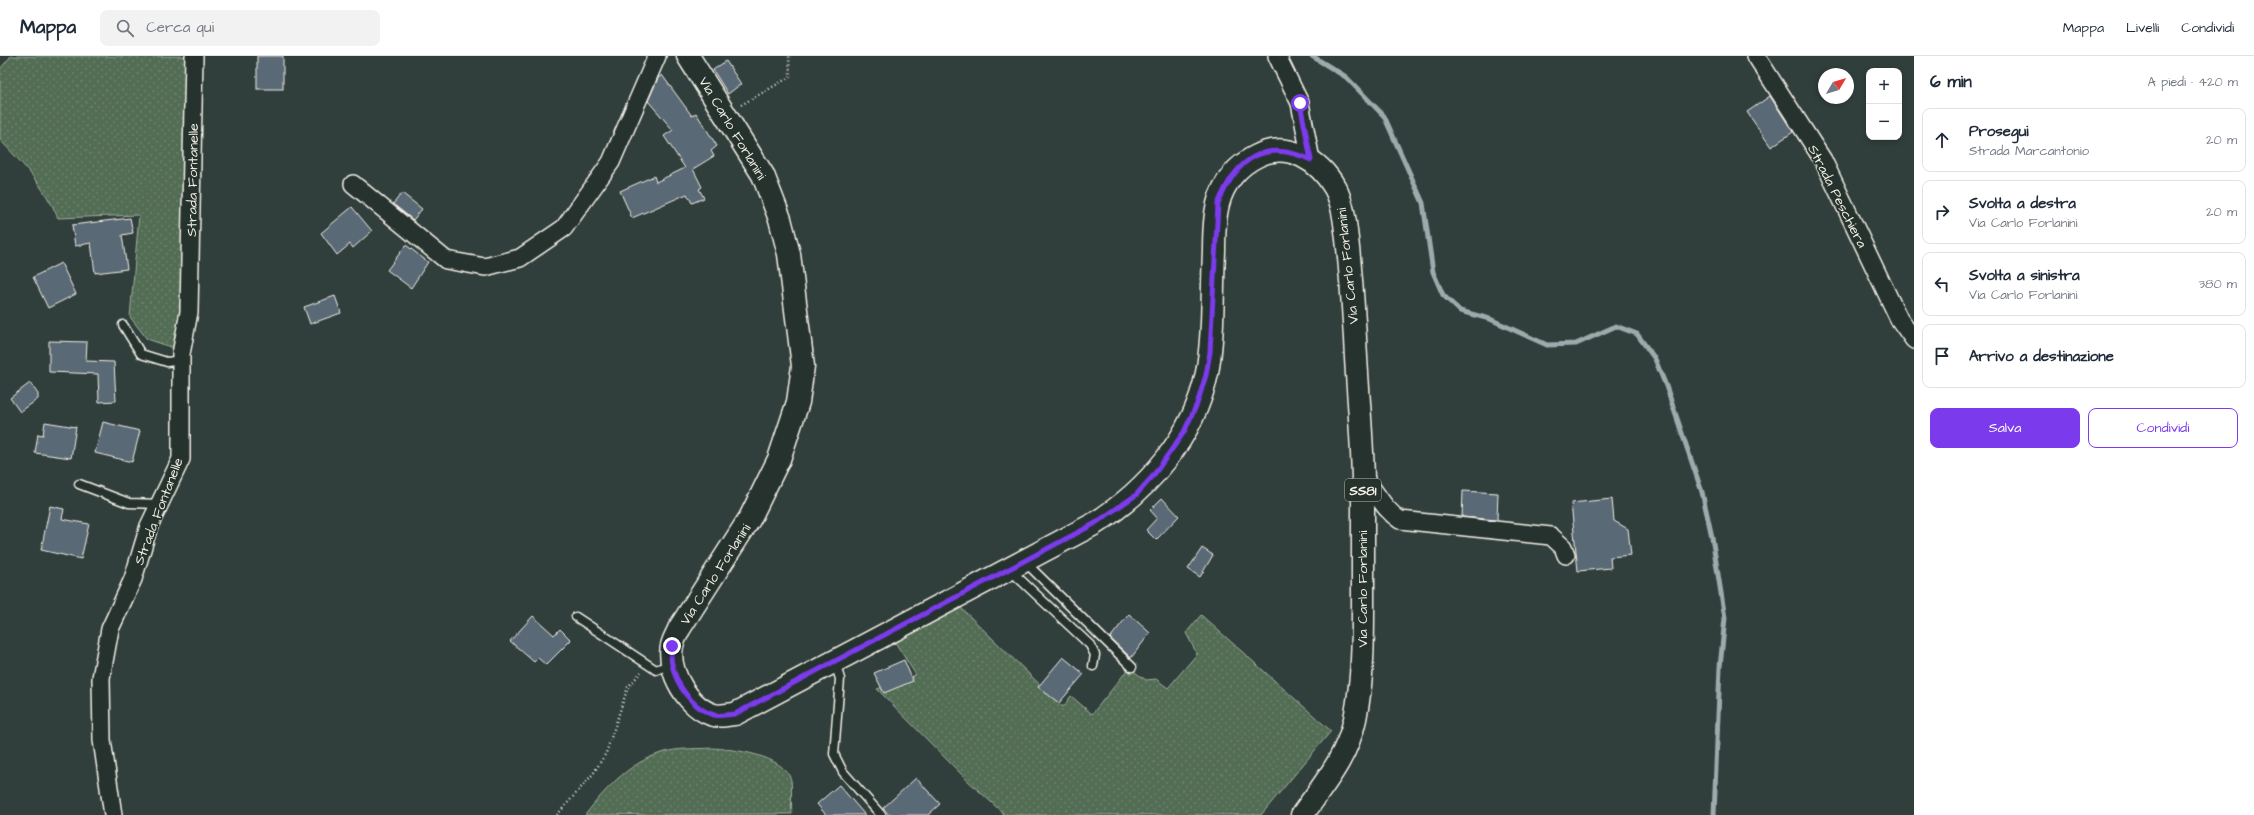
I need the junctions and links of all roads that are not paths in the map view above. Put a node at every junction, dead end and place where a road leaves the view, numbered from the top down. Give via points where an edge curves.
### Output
1 (194, 56) edge
2 (658, 56) edge
3 (688, 56) edge
4 (1278, 56) edge
5 (1756, 56) edge
6 (1311, 160) junction
7 (353, 184) dead end
8 (123, 325) dead end
9 (1914, 340) edge
10 (182, 360) junction
11 (1363, 477) junction
12 (79, 484) dead end
13 (160, 504) junction
14 (1566, 555) dead end
15 (1017, 566) junction
16 (576, 617) dead end
17 (835, 661) junction
18 (671, 664) junction
19 (1093, 666) dead end
20 (1132, 667) dead end
21 (113, 815) edge
22 (881, 815) edge
23 (1302, 815) edge

1 - 10 street, Strada Fontanelle via 189,312
2 - 7 street via 611,162 564,228 520,258 484,267 446,260
3 - 18 main road, Via Carlo Forlanini / SS81 via 763,176 780,219 789,254 803,366 798,402 779,459 750,518 680,629 672,646
4 - 6 street via 1300,103
5 - 9 street, Strada Peschiera via 1823,160 1899,319
6 - 11 main road, Via Carlo Forlanini / SS81 via 1322,169 1336,190 1344,213 1351,276
6 - 15 main road, Via Carlo Forlanini / SS81 via 1293,152 1266,152 1238,168 1226,185 1218,204 1215,227 1210,352 1206,375 1197,404 1184,432 1153,476 1136,495 1094,524
8 - 10 lane via 141,354 167,362
10 - 13 street, Strada Fontanelle via 181,459
11 - 14 street via 1372,486 1383,506 1400,520 1551,536 1563,547
11 - 23 main road, Via Carlo Forlanini / SS81 via 1361,676 1355,720 1342,759
12 - 13 lane via 129,503
13 - 21 street, Strada Fontanelle via 149,526 133,579 110,629 101,678 102,740
15 - 17 main road, Via Carlo Forlanini / SS81
15 - 19 lane via 1090,645 1095,655
15 - 20 lane
16 - 18 lane via 656,670
17 - 18 main road, Via Carlo Forlanini / SS81 via 735,714 714,715 686,695
17 - 22 lane via 840,679 834,754 843,772

